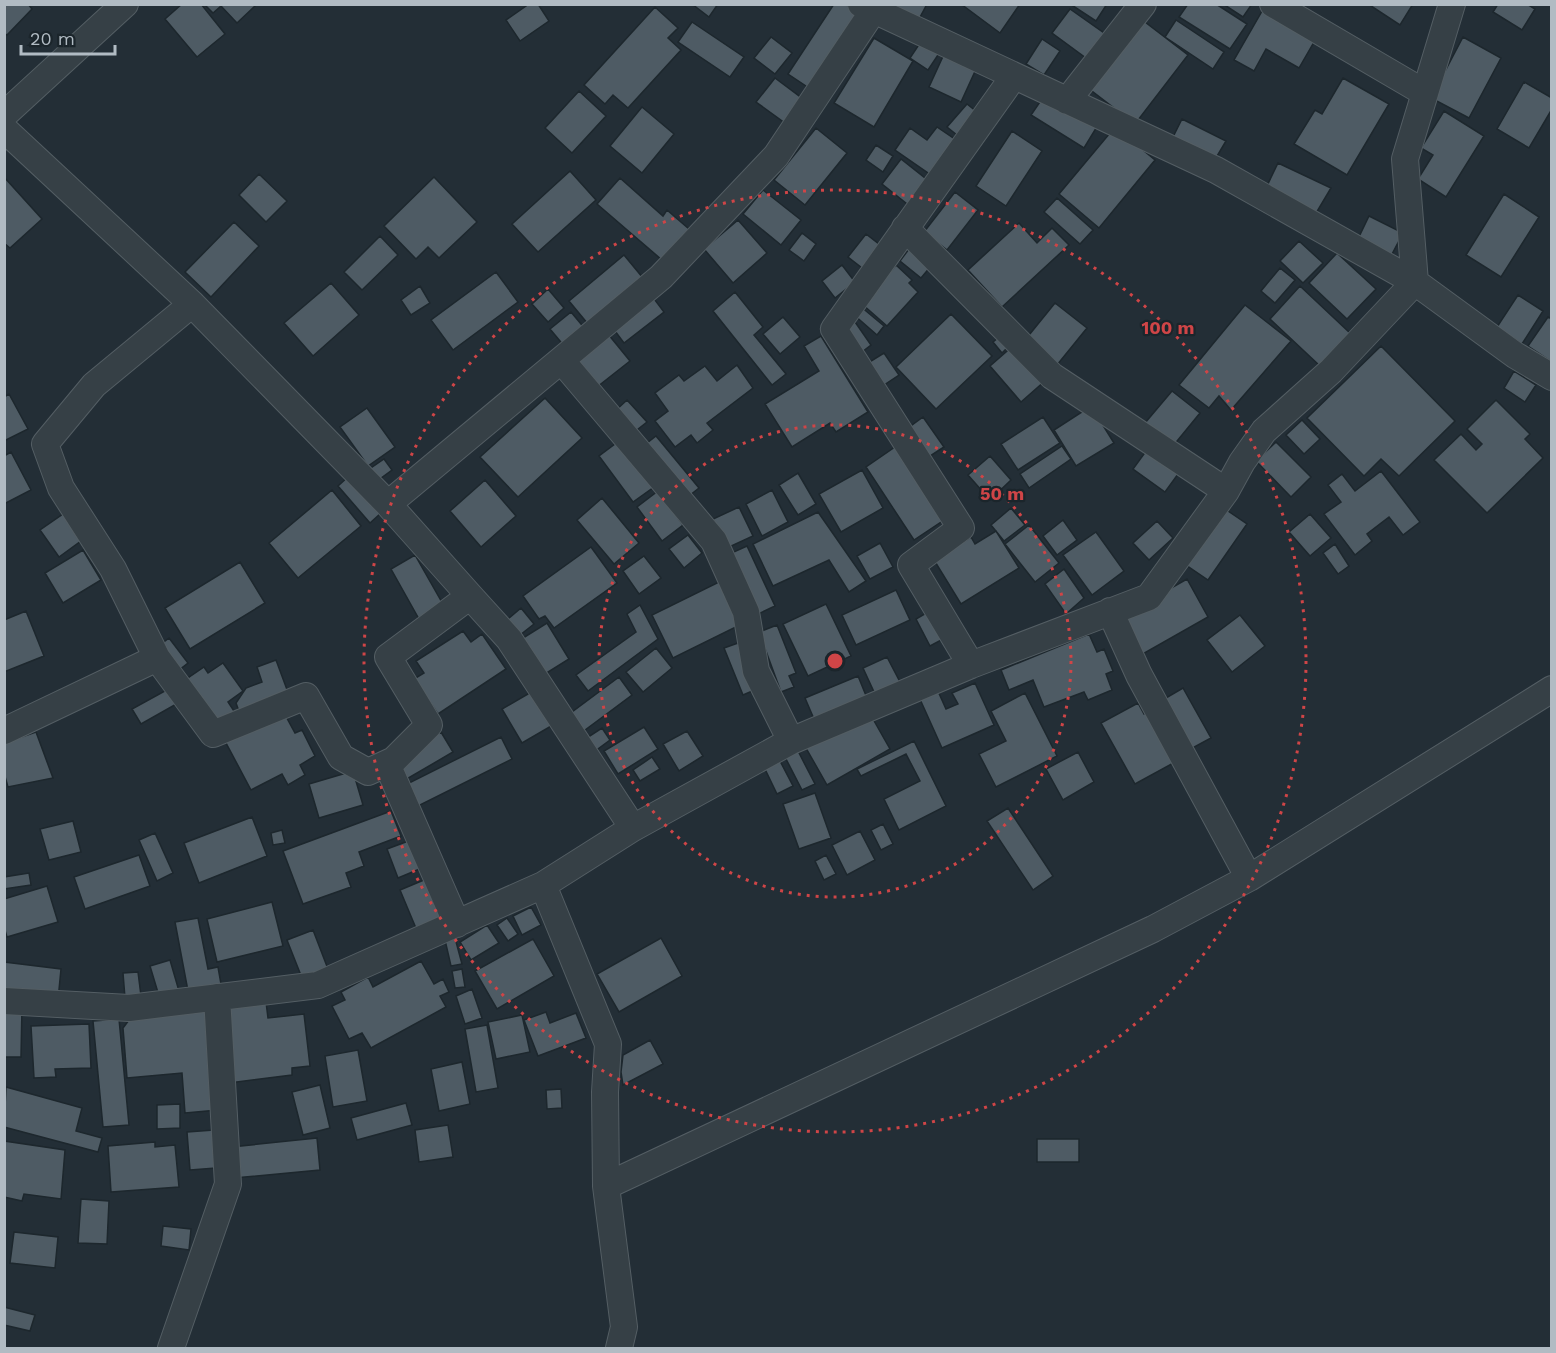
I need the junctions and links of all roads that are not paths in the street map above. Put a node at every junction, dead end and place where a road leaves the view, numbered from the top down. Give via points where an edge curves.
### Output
1 (125, 4) edge
2 (1143, 4) edge
3 (1273, 4) edge
4 (1452, 4) edge
5 (867, 8) edge
6 (1014, 76) junction
7 (1425, 93) junction
8 (1067, 101) junction
9 (4, 115) edge
10 (4, 129) edge
11 (905, 228) junction
12 (1415, 282) junction
13 (192, 304) junction
14 (562, 361) junction
15 (1551, 377) edge
16 (1227, 491) junction
17 (388, 504) junction
18 (470, 596) junction
19 (1110, 611) junction
20 (157, 658) junction
21 (970, 665) junction
22 (1551, 689) edge
23 (4, 731) edge
24 (791, 741) junction
25 (387, 764) junction
26 (633, 828) junction
27 (1249, 878) junction
28 (543, 885) junction
29 (457, 924) junction
30 (217, 997) junction
31 (4, 1001) edge
32 (606, 1186) junction
33 (171, 1348) edge
34 (619, 1348) edge

1 - 9 street
2 - 8 street
3 - 7 street
4 - 7 street
5 - 6 street
5 - 14 street via 776,156 661,278
6 - 8 street
6 - 11 street
7 - 12 street via 1405,159
8 - 12 street via 1216,170
10 - 13 street
11 - 16 street via 1052,376
11 - 21 street via 834,329 962,528 911,565
12 - 15 street
12 - 16 street via 1330,371 1264,431
13 - 17 street
13 - 20 street via 94,385 45,444 61,488 113,569
14 - 17 street
14 - 24 street via 714,541 746,612 756,670
16 - 19 street via 1149,597
17 - 18 street
18 - 25 street via 388,657 429,725
18 - 26 street via 509,639
19 - 21 street
19 - 27 street via 1139,675
20 - 23 street
20 - 25 street via 213,734 306,696 341,757 368,772
21 - 24 street
22 - 27 street
24 - 26 street
25 - 29 street
26 - 28 street
27 - 32 street via 1153,929
28 - 29 street
28 - 32 street via 608,1044
29 - 30 street via 318,985
30 - 31 street via 129,1008
30 - 33 street via 228,1184
32 - 34 street via 624,1327

